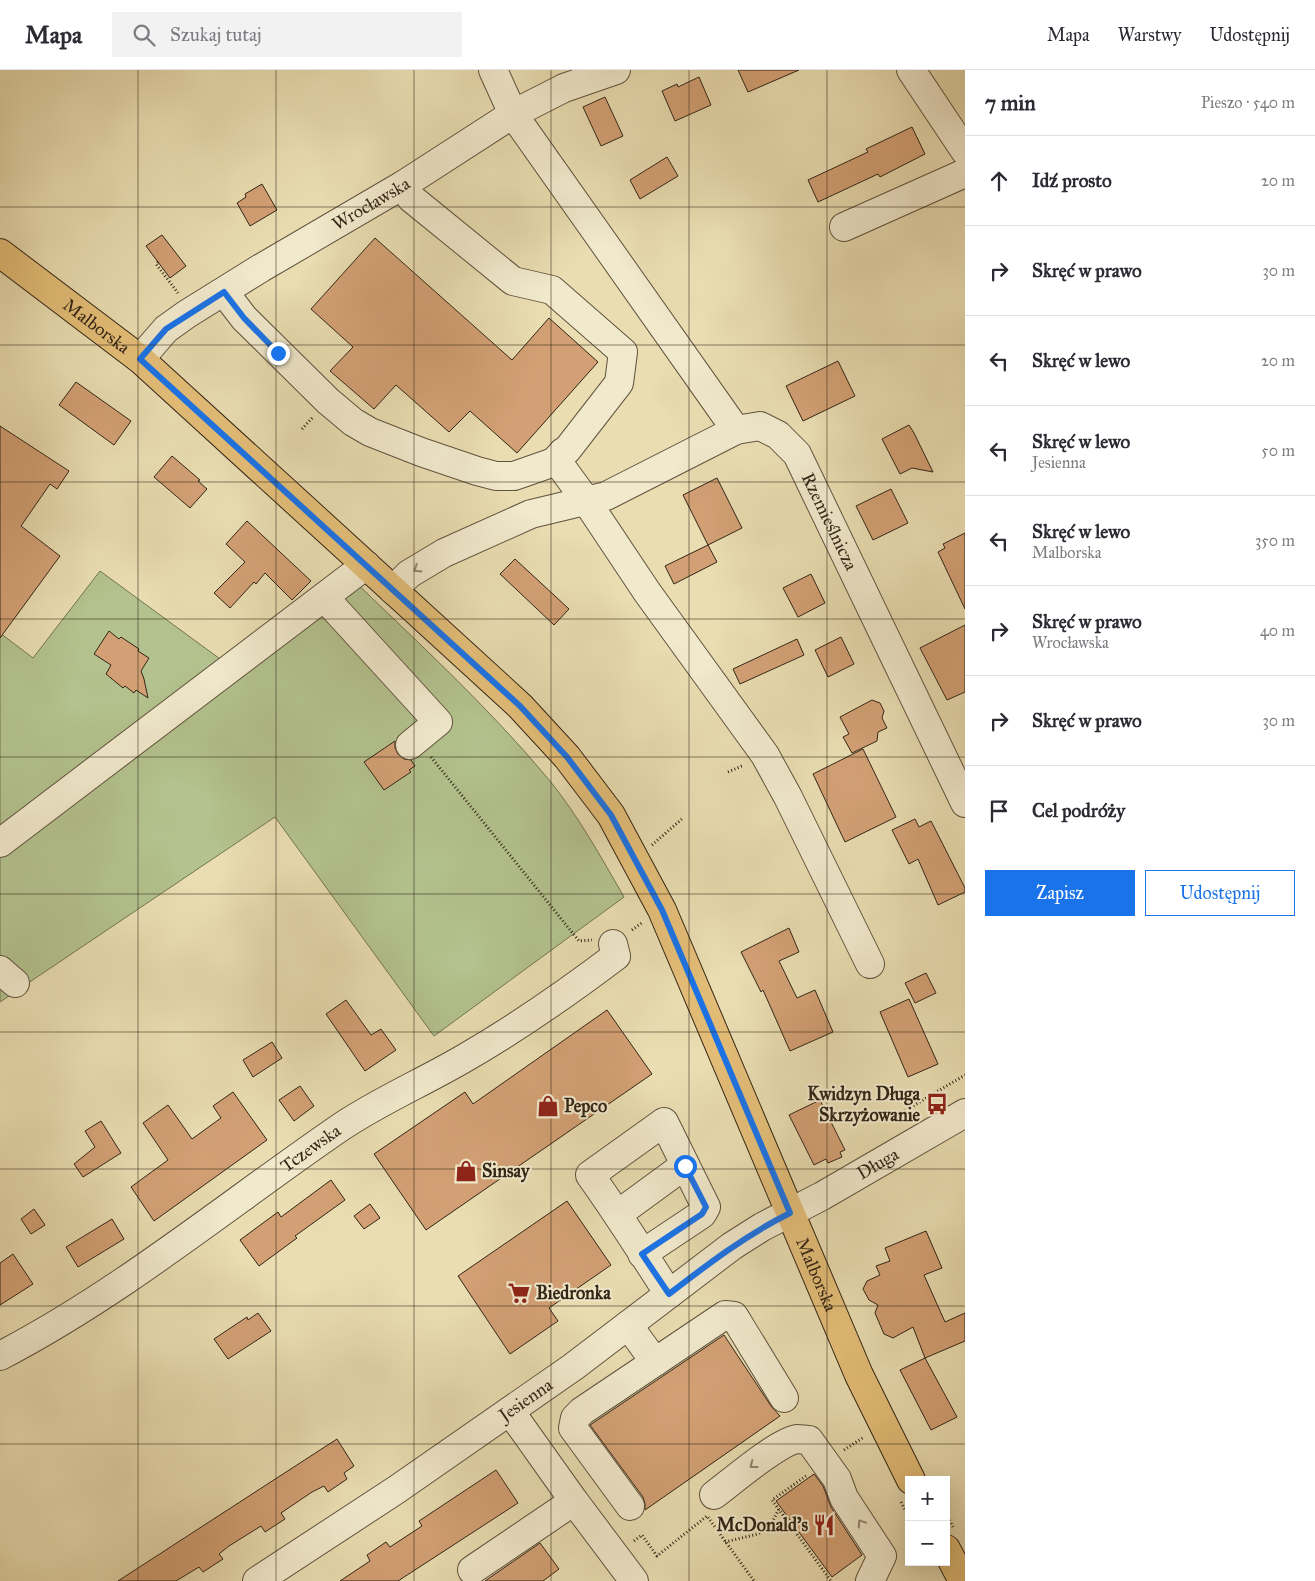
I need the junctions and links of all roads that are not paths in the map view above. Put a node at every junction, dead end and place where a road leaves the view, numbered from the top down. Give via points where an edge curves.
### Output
1 (493, 70) edge
2 (616, 70) edge
3 (911, 70) edge
4 (513, 114) junction
5 (965, 151) edge
6 (965, 173) edge
7 (403, 184) junction
8 (844, 227) dead end
9 (0, 253) edge
10 (224, 292) junction
11 (140, 359) junction
12 (736, 430) junction
13 (554, 462) junction
14 (587, 502) junction
15 (366, 565) junction
16 (393, 590) junction
17 (324, 597) junction
18 (413, 742) road end
19 (965, 802) edge
20 (0, 843) edge
21 (613, 944) dead end
22 (870, 964) dead end
23 (965, 1113) edge
24 (685, 1166) junction
25 (790, 1213) junction
26 (618, 1214) junction
27 (642, 1254) junction
28 (669, 1294) junction
29 (628, 1325) junction
30 (0, 1356) edge
31 (656, 1362) junction
32 (784, 1398) dead end
33 (510, 1411) junction
34 (908, 1476) edge
35 (714, 1495) dead end
36 (574, 1501) junction
37 (630, 1506) dead end
38 (950, 1557) edge
39 (884, 1569) edge
40 (472, 1570) dead end
41 (257, 1581) edge
42 (634, 1581) edge
43 (870, 1581) edge
44 (963, 1581) edge

1 - 4 street
2 - 4 street, Wrocławska via 564,88
3 - 5 street
4 - 7 street, Wrocławska
4 - 12 street
6 - 8 street
7 - 10 street, Wrocławska
7 - 13 street via 411,198 513,281 552,290 623,352 620,383
9 - 11 main road, Malborska
10 - 11 street, Wrocławska via 166,329
10 - 13 street via 244,318 321,394 353,422 370,432 496,476 514,476
11 - 15 main road, Malborska
12 - 14 street, Rzemieślnicza via 606,496
12 - 19 street, Rzemieślnicza via 760,426 778,435 797,454
13 - 14 street
14 -> 16 street, Rzemieślnicza via 531,514 444,552 409,574
14 - 22 street via 647,592 765,756
15 - 16 main road, Malborska
15 - 17 street
16 - 25 main road, Malborska via 520,706 567,757 611,815 662,910
17 - 18 street via 438,722
17 - 20 street
21 - 30 street, Tczewska via 616,956 550,1006 340,1128 105,1295
23 - 25 street, Długa
24 - 26 street
24 - 26 street via 664,1122 590,1175
24 - 27 street via 706,1207 702,1214
25 - 28 street, Jesienna via 732,1246
25 - 34 main road, Malborska via 858,1375
26 - 27 street
27 - 28 street
28 - 29 street, Jesienna
29 - 31 street
29 - 33 street, Jesienna
31 - 32 street via 725,1315 734,1316
31 - 37 street via 582,1411 575,1418 573,1428
33 - 36 street
33 - 41 street, Jesienna
39 -> 35 street via 844,1498 837,1479 809,1440 787,1443
36 - 40 street
36 - 42 street
38 - 44 main road
39 - 43 street

